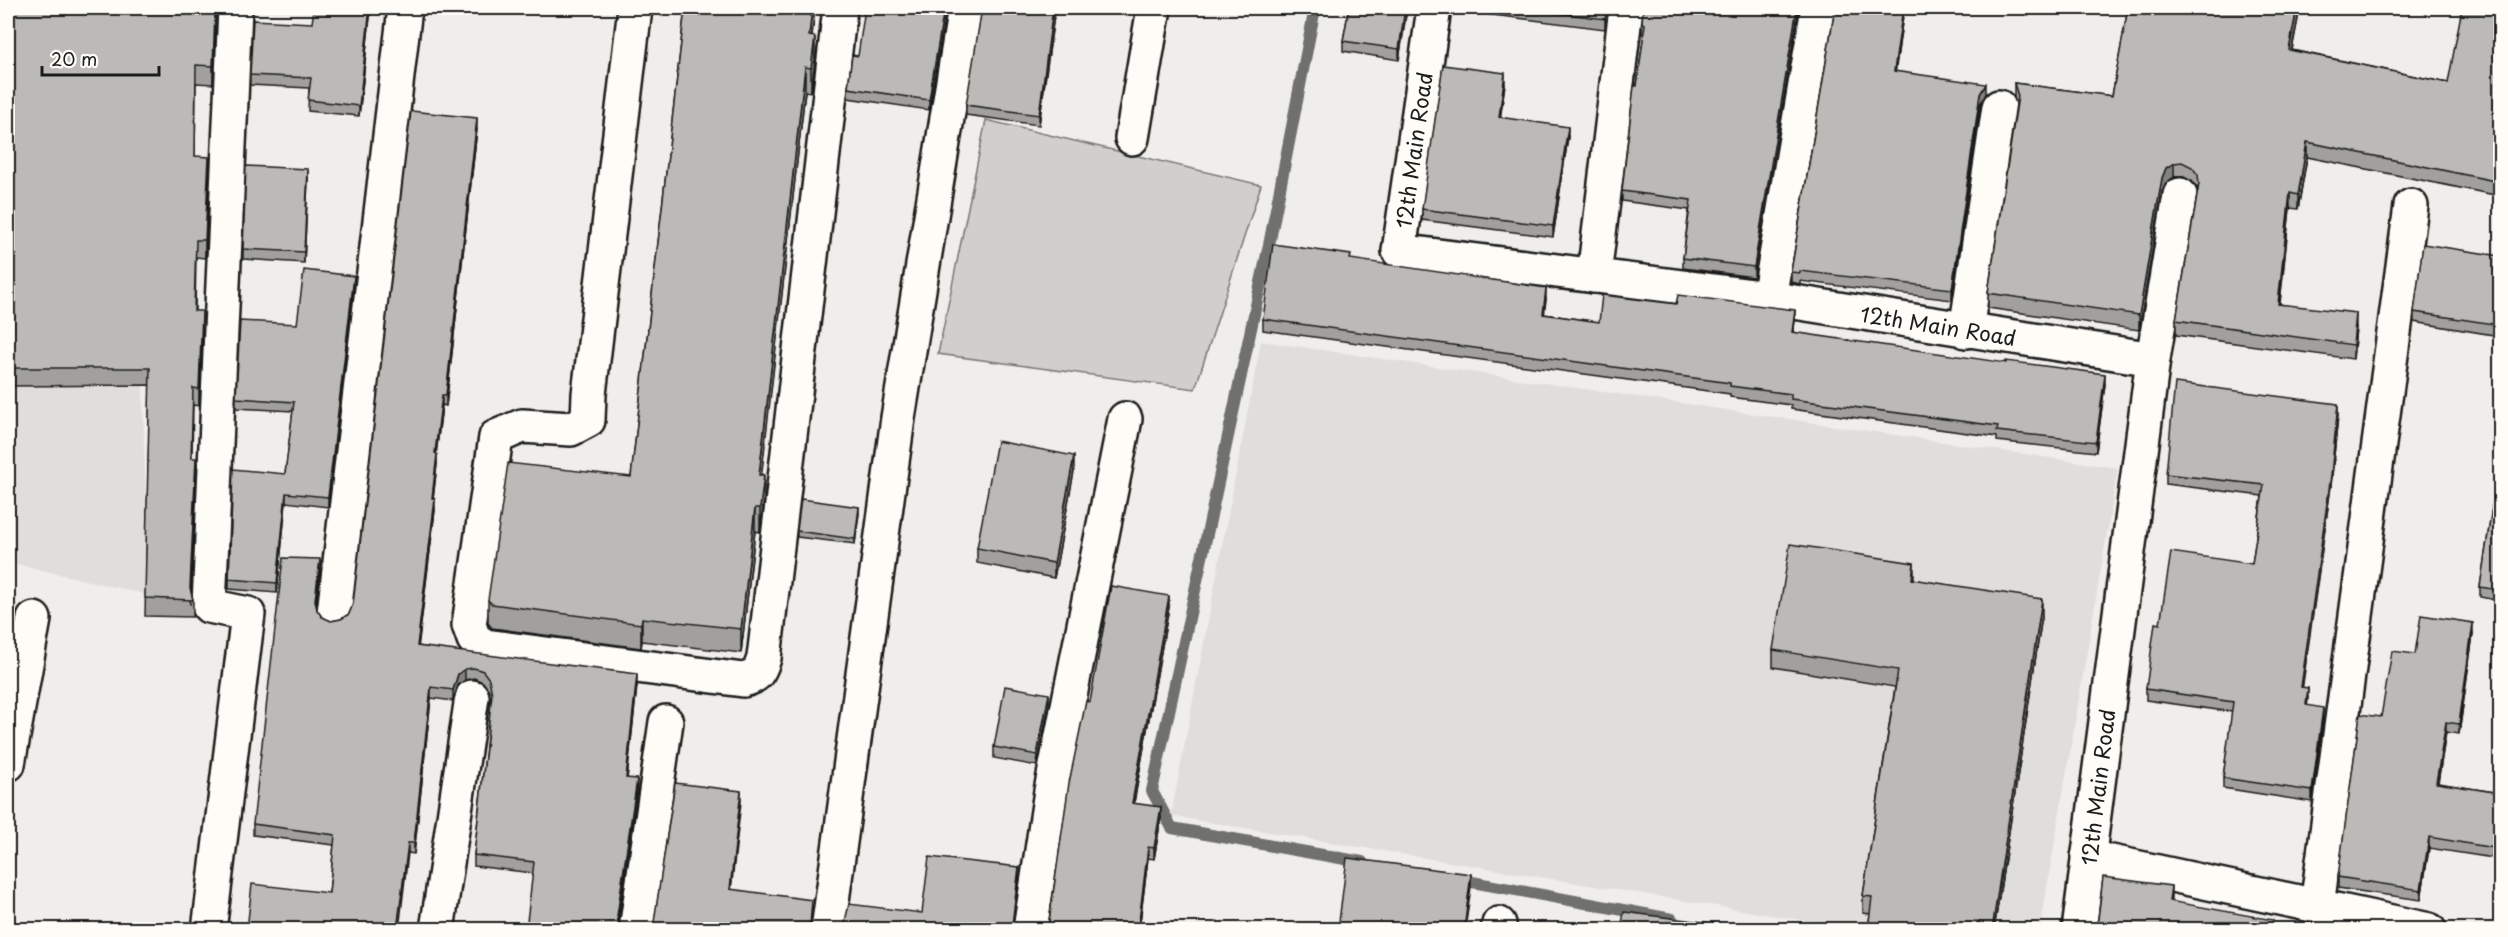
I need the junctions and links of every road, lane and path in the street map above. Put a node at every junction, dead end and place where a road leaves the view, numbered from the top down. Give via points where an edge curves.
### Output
1 (235, 8) edge
2 (405, 8) edge
3 (634, 8) edge
4 (840, 8) edge
5 (965, 8) edge
6 (1154, 8) edge
7 (1434, 8) edge
8 (1626, 8) edge
9 (1818, 8) edge
10 (1999, 107) dead end
11 (1132, 138) dead end
12 (2180, 195) dead end
13 (2412, 206) dead end
14 (1594, 276) junction
15 (1769, 298) junction
16 (1966, 331) junction
17 (2153, 359) junction
18 (1125, 419) dead end
19 (334, 613) dead end
20 (34, 619) dead end
21 (472, 697) dead end
22 (666, 722) dead end
23 (8, 764) edge
24 (2088, 857) junction
25 (2317, 906) junction
26 (209, 930) edge
27 (437, 930) edge
28 (636, 930) edge
29 (828, 930) edge
30 (1030, 930) edge
31 (2079, 930) edge
32 (2429, 930) edge

1 - 26 street via 209,606 249,614
2 - 19 street
3 - 4 street via 588,420 571,429 522,426 496,437 470,625 474,639 485,646 743,680 753,678 764,658
5 - 29 street via 898,418
6 - 11 street
7 - 14 street, 12th Main Road via 1399,251
8 - 14 street
9 - 15 street
10 - 16 street
12 - 17 street
13 - 25 street
14 - 15 street, 12th Main Road
15 - 16 street, 12th Main Road
16 - 17 street, 12th Main Road
17 - 24 street, 12th Main Road
18 - 30 street via 1052,791
20 - 23 street
21 - 27 street
22 - 28 street
24 - 25 street
24 - 31 street, 12th Main Road
25 - 32 street

